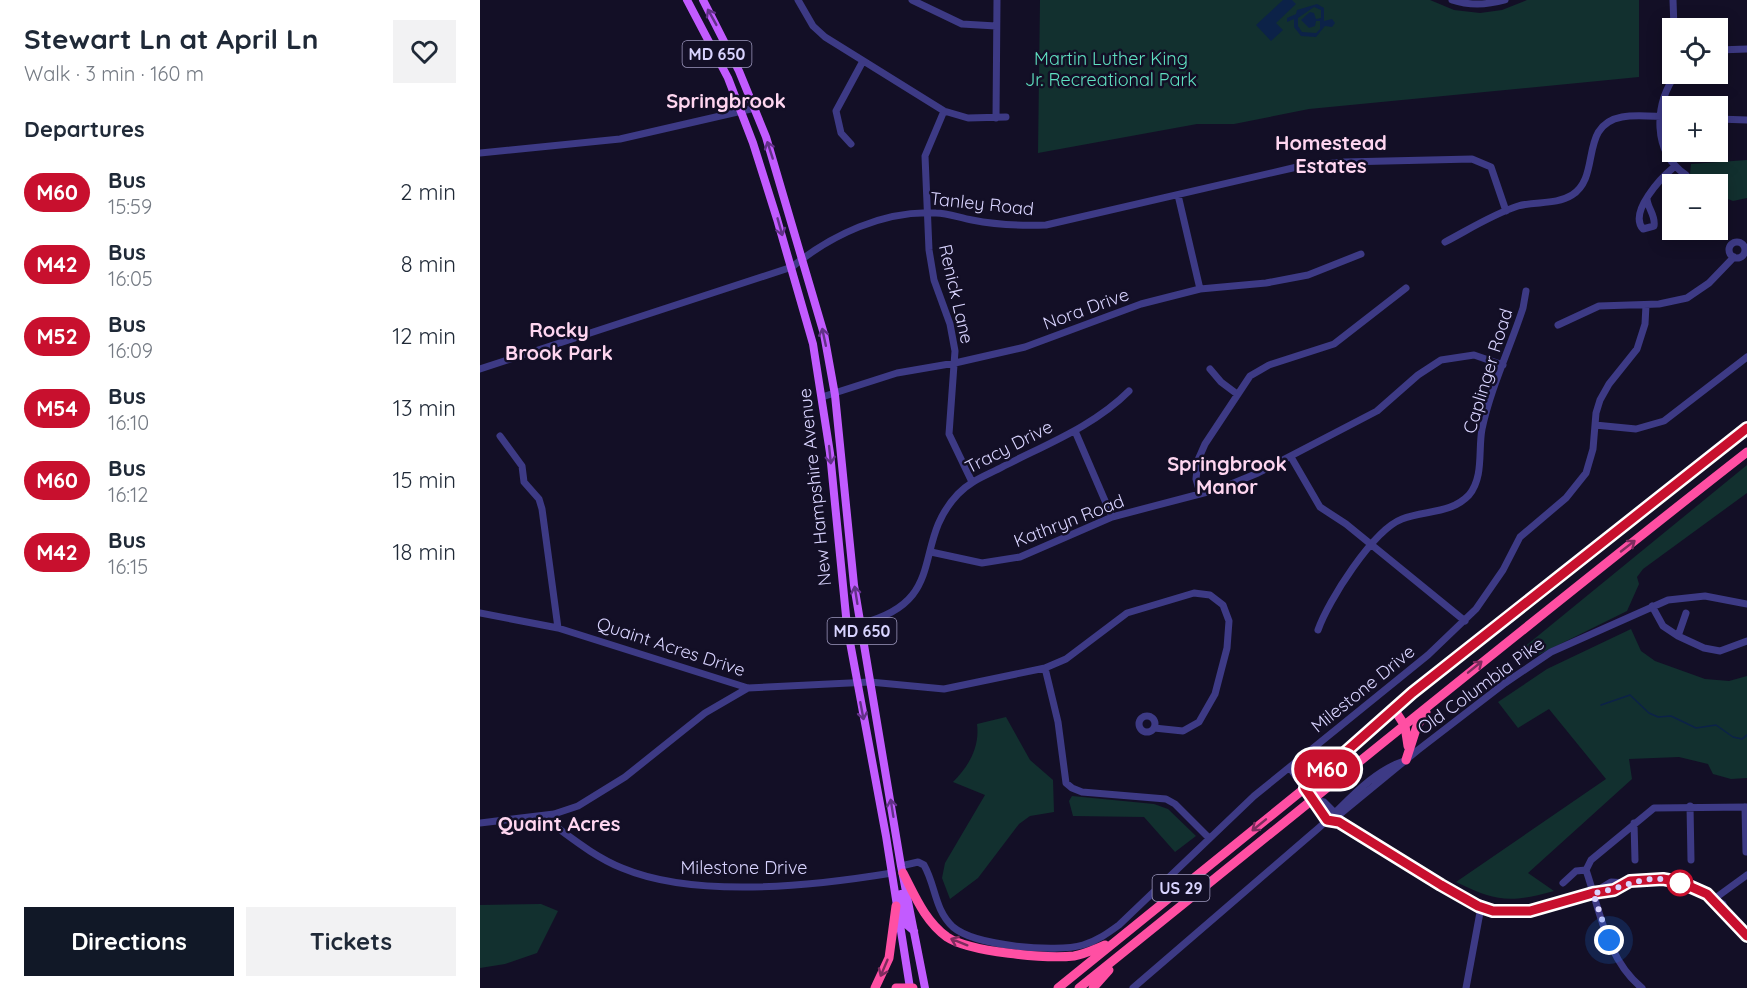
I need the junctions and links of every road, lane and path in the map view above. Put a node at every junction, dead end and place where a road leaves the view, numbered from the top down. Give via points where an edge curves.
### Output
1 (687, 0) edge
2 (703, 0) edge
3 (798, 0) edge
4 (912, 0) edge
5 (997, 0) edge
6 (1452, 0) edge
7 (1505, 0) edge
8 (1673, 0) edge
9 (1674, 18) edge
10 (996, 26) junction
11 (1747, 49) edge
12 (1728, 50) edge
13 (863, 61) junction
14 (1670, 84) edge
15 (754, 108) junction
16 (741, 111) junction
17 (944, 111) junction
18 (1006, 117) dead end
19 (1659, 117) junction
20 (996, 118) junction
21 (1728, 119) edge
22 (1747, 120) edge
23 (851, 144) dead end
24 (480, 153) edge
25 (1674, 166) junction
26 (1685, 174) edge
27 (1178, 195) junction
28 (1647, 199) dead end
29 (1506, 211) junction
30 (928, 213) junction
31 (1444, 242) dead end
32 (1361, 254) dead end
33 (1734, 257) dead end
34 (802, 259) junction
35 (792, 267) junction
36 (1406, 288) dead end
37 (1200, 290) junction
38 (1526, 291) dead end
39 (1646, 305) junction
40 (1558, 325) dead end
41 (1747, 357) edge
42 (955, 363) junction
43 (1503, 365) junction
44 (480, 369) edge
45 (1210, 369) dead end
46 (1129, 391) dead end
47 (1237, 394) junction
48 (835, 395) junction
49 (822, 397) junction
50 (1595, 425) junction
51 (1747, 428) edge
52 (1075, 431) junction
53 (500, 436) dead end
54 (1747, 452) edge
55 (1291, 457) junction
56 (972, 482) junction
57 (1200, 493) junction
58 (1113, 516) junction
59 (850, 544) junction
60 (1373, 545) junction
61 (837, 546) junction
62 (931, 552) junction
63 (1747, 604) edge
64 (1652, 606) junction
65 (480, 613) edge
66 (1686, 613) dead end
67 (1466, 621) junction
68 (861, 624) junction
69 (558, 628) junction
70 (1317, 630) dead end
71 (1678, 636) junction
72 (1747, 641) edge
73 (1045, 668) junction
74 (856, 682) junction
75 (870, 682) junction
76 (748, 688) junction
77 (1430, 705) junction
78 (1394, 710) junction
79 (1405, 726) junction
80 (1154, 728) dead end
81 (1407, 756) junction
82 (1290, 768) junction
83 (1305, 788) junction
84 (1314, 800) junction
85 (1690, 806) junction
86 (1746, 807) edge
87 (541, 816) junction
88 (1332, 817) junction
89 (480, 823) edge
90 (1634, 823) junction
91 (886, 836) junction
92 (1209, 838) junction
93 (1746, 852) edge
94 (1635, 860) dead end
95 (1691, 860) dead end
96 (902, 869) junction
97 (1586, 870) junction
98 (892, 873) junction
99 (1747, 875) edge
100 (1563, 883) dead end
101 (1593, 893) junction
102 (1714, 899) junction
103 (897, 906) junction
104 (1481, 907) junction
105 (914, 932) junction
106 (1747, 936) edge
107 (1118, 939) junction
108 (1134, 944) junction
109 (875, 988) edge
110 (896, 988) edge
111 (911, 988) edge
112 (925, 988) edge
113 (1058, 988) edge
114 (1079, 988) edge
115 (1093, 988) edge
116 (1133, 988) edge
117 (1466, 988) edge
118 (1642, 988) edge

1 - 16 main road, New Hampshire Avenue / MD 650 via 711,42
15 -> 2 main road, New Hampshire Avenue / MD 650
3 - 13 street via 813,26
4 - 10 street via 962,24
5 - 10 street
6 - 7 street via 1464,4
8 - 9 street
10 - 20 street
11 - 12 street
13 - 17 street
13 - 23 street via 836,111 841,134
14 - 19 street
15 - 16 street
34 -> 15 main road, New Hampshire Avenue / MD 650
16 - 24 street via 620,139
16 -> 35 main road, New Hampshire Avenue / MD 650
17 - 20 street via 968,118
17 - 30 street, Renick Lane via 925,156
18 - 20 street
19 - 25 street via 1664,146
19 - 29 street via 1612,120 1594,137 1587,176 1577,191 1561,200
21 - 22 street
25 - 26 street
25 - 28 street
27 - 29 street, Tanley Road via 1297,167 1472,159 1491,167
27 - 30 street, Tanley Road via 1046,225 996,224
27 - 37 street
29 - 31 street
30 - 34 street, Tanley Road via 870,223
30 - 42 street, Renick Lane via 931,267 950,324
32 - 37 street, Nora Drive via 1308,275
33 - 39 street via 1718,275 1687,298
34 - 35 street, Tanley Road
48 -> 34 main road, New Hampshire Avenue / MD 650 via 824,334
35 - 44 street, Tanley Road
35 - 49 main road, New Hampshire Avenue / MD 650 via 813,344
36 - 47 street via 1344,338 1259,369
37 - 42 street, Nora Drive via 1141,304 1025,347
38 - 43 street, Caplinger Road
39 - 40 street via 1599,306
39 - 50 street, Milestone Drive via 1637,350 1604,392
41 - 50 street via 1664,421 1636,429
42 - 48 street, Nora Drive via 897,372
42 - 56 street, Renick Lane via 949,434
43 - 55 street, Kathryn Road via 1474,356 1441,360 1377,411
43 - 60 street, Caplinger Road via 1486,413 1479,472 1471,493 1450,508 1399,520
45 - 47 street
46 - 52 street, Tracy Drive
47 - 57 street via 1198,460 1196,479
48 - 49 street, Nora Drive
48 - 59 main road, New Hampshire Avenue / MD 650
49 -> 61 main road, New Hampshire Avenue / MD 650
50 - 67 street, Milestone Drive via 1590,462 1578,485 1520,537 1503,570
51 - 78 highway, US 29
52 - 56 street, Tracy Drive
52 - 58 street
53 - 69 street via 522,466 524,482 542,508
77 -> 54 highway, US 29
55 - 57 street, Kathryn Road via 1237,483
55 - 60 street via 1320,507
56 - 62 street, Tracy Drive via 948,506
57 - 58 street, Kathryn Road
58 - 62 street, Kathryn Road via 1001,562 967,562
59 - 61 main road
68 -> 59 main road, New Hampshire Avenue / MD 650
60 - 67 street
60 - 70 street, Caplinger Road via 1340,586
61 - 74 main road, New Hampshire Avenue / MD 650
62 - 68 street, Tracy Drive via 910,600 885,618
63 - 64 street, Old Columbia Pike via 1693,596
64 - 71 street via 1663,626
64 - 81 street, Old Columbia Pike via 1530,665
65 - 69 street, Quaint Acres Drive
66 - 71 street
67 - 82 street, Milestone Drive
68 - 75 main road, New Hampshire Avenue / MD 650
69 - 76 street, Quaint Acres Drive
71 - 72 street via 1720,651
73 - 75 street, Quaint Acres Drive via 944,689
73 - 80 street, Quaint Acres Drive via 1066,659 1127,613 1194,593 1210,595 1222,605 1229,621 1227,648 1215,694 1199,722 1183,731
73 - 92 street via 1058,722 1066,783 1082,792 1166,799
74 - 75 street, Quaint Acres Drive
74 - 76 street, Quaint Acres Drive
74 -> 91 main road, New Hampshire Avenue / MD 650
96 -> 75 main road, New Hampshire Avenue / MD 650
76 - 87 street via 705,713 604,792 578,806
77 - 79 highway, US 29
77 - 81 highway
78 - 79 highway
78 - 83 highway, US 29
79 - 81 highway
79 - 84 highway, US 29
81 - 88 street, Old Columbia Pike
82 - 83 street
82 - 92 street, Milestone Drive
83 - 84 street
83 -> 107 highway, US 29
84 - 88 street via 1316,807
84 - 108 highway, US 29
85 - 86 street
85 - 90 street via 1654,807
85 - 95 street
86 - 93 street
87 - 89 street
87 - 98 street, Milestone Drive via 620,867 668,882 770,885 847,881
88 - 104 street
88 - 116 street, Old Columbia Pike
90 - 94 street
90 - 97 street via 1591,860
91 - 96 main road via 891,839 895,859
91 - 98 main road, New Hampshire Avenue / MD 650
92 - 96 street, Milestone Drive via 1119,925 1100,939 1070,948 1010,944 966,934 954,927 938,908 924,866 918,862
96 - 105 main road, New Hampshire Avenue / MD 650
107 -> 96 highway via 1090,952 1055,957 958,943 931,922
97 - 100 street via 1576,871
97 - 101 street
98 - 103 main road, New Hampshire Avenue / MD 650
98 - 105 main road via 898,874 907,925
99 - 102 street
101 - 102 street via 1611,882 1663,879 1680,882
101 - 104 street via 1530,911 1509,913
101 - 118 street via 1618,962
102 - 106 street via 1724,904 1730,918
103 -> 109 highway via 889,958
103 - 111 main road, New Hampshire Avenue / MD 650
104 - 117 street
105 - 112 main road, New Hampshire Avenue / MD 650
107 - 113 highway, US 29
108 - 114 highway, US 29
108 - 115 highway
110 - 111 highway

